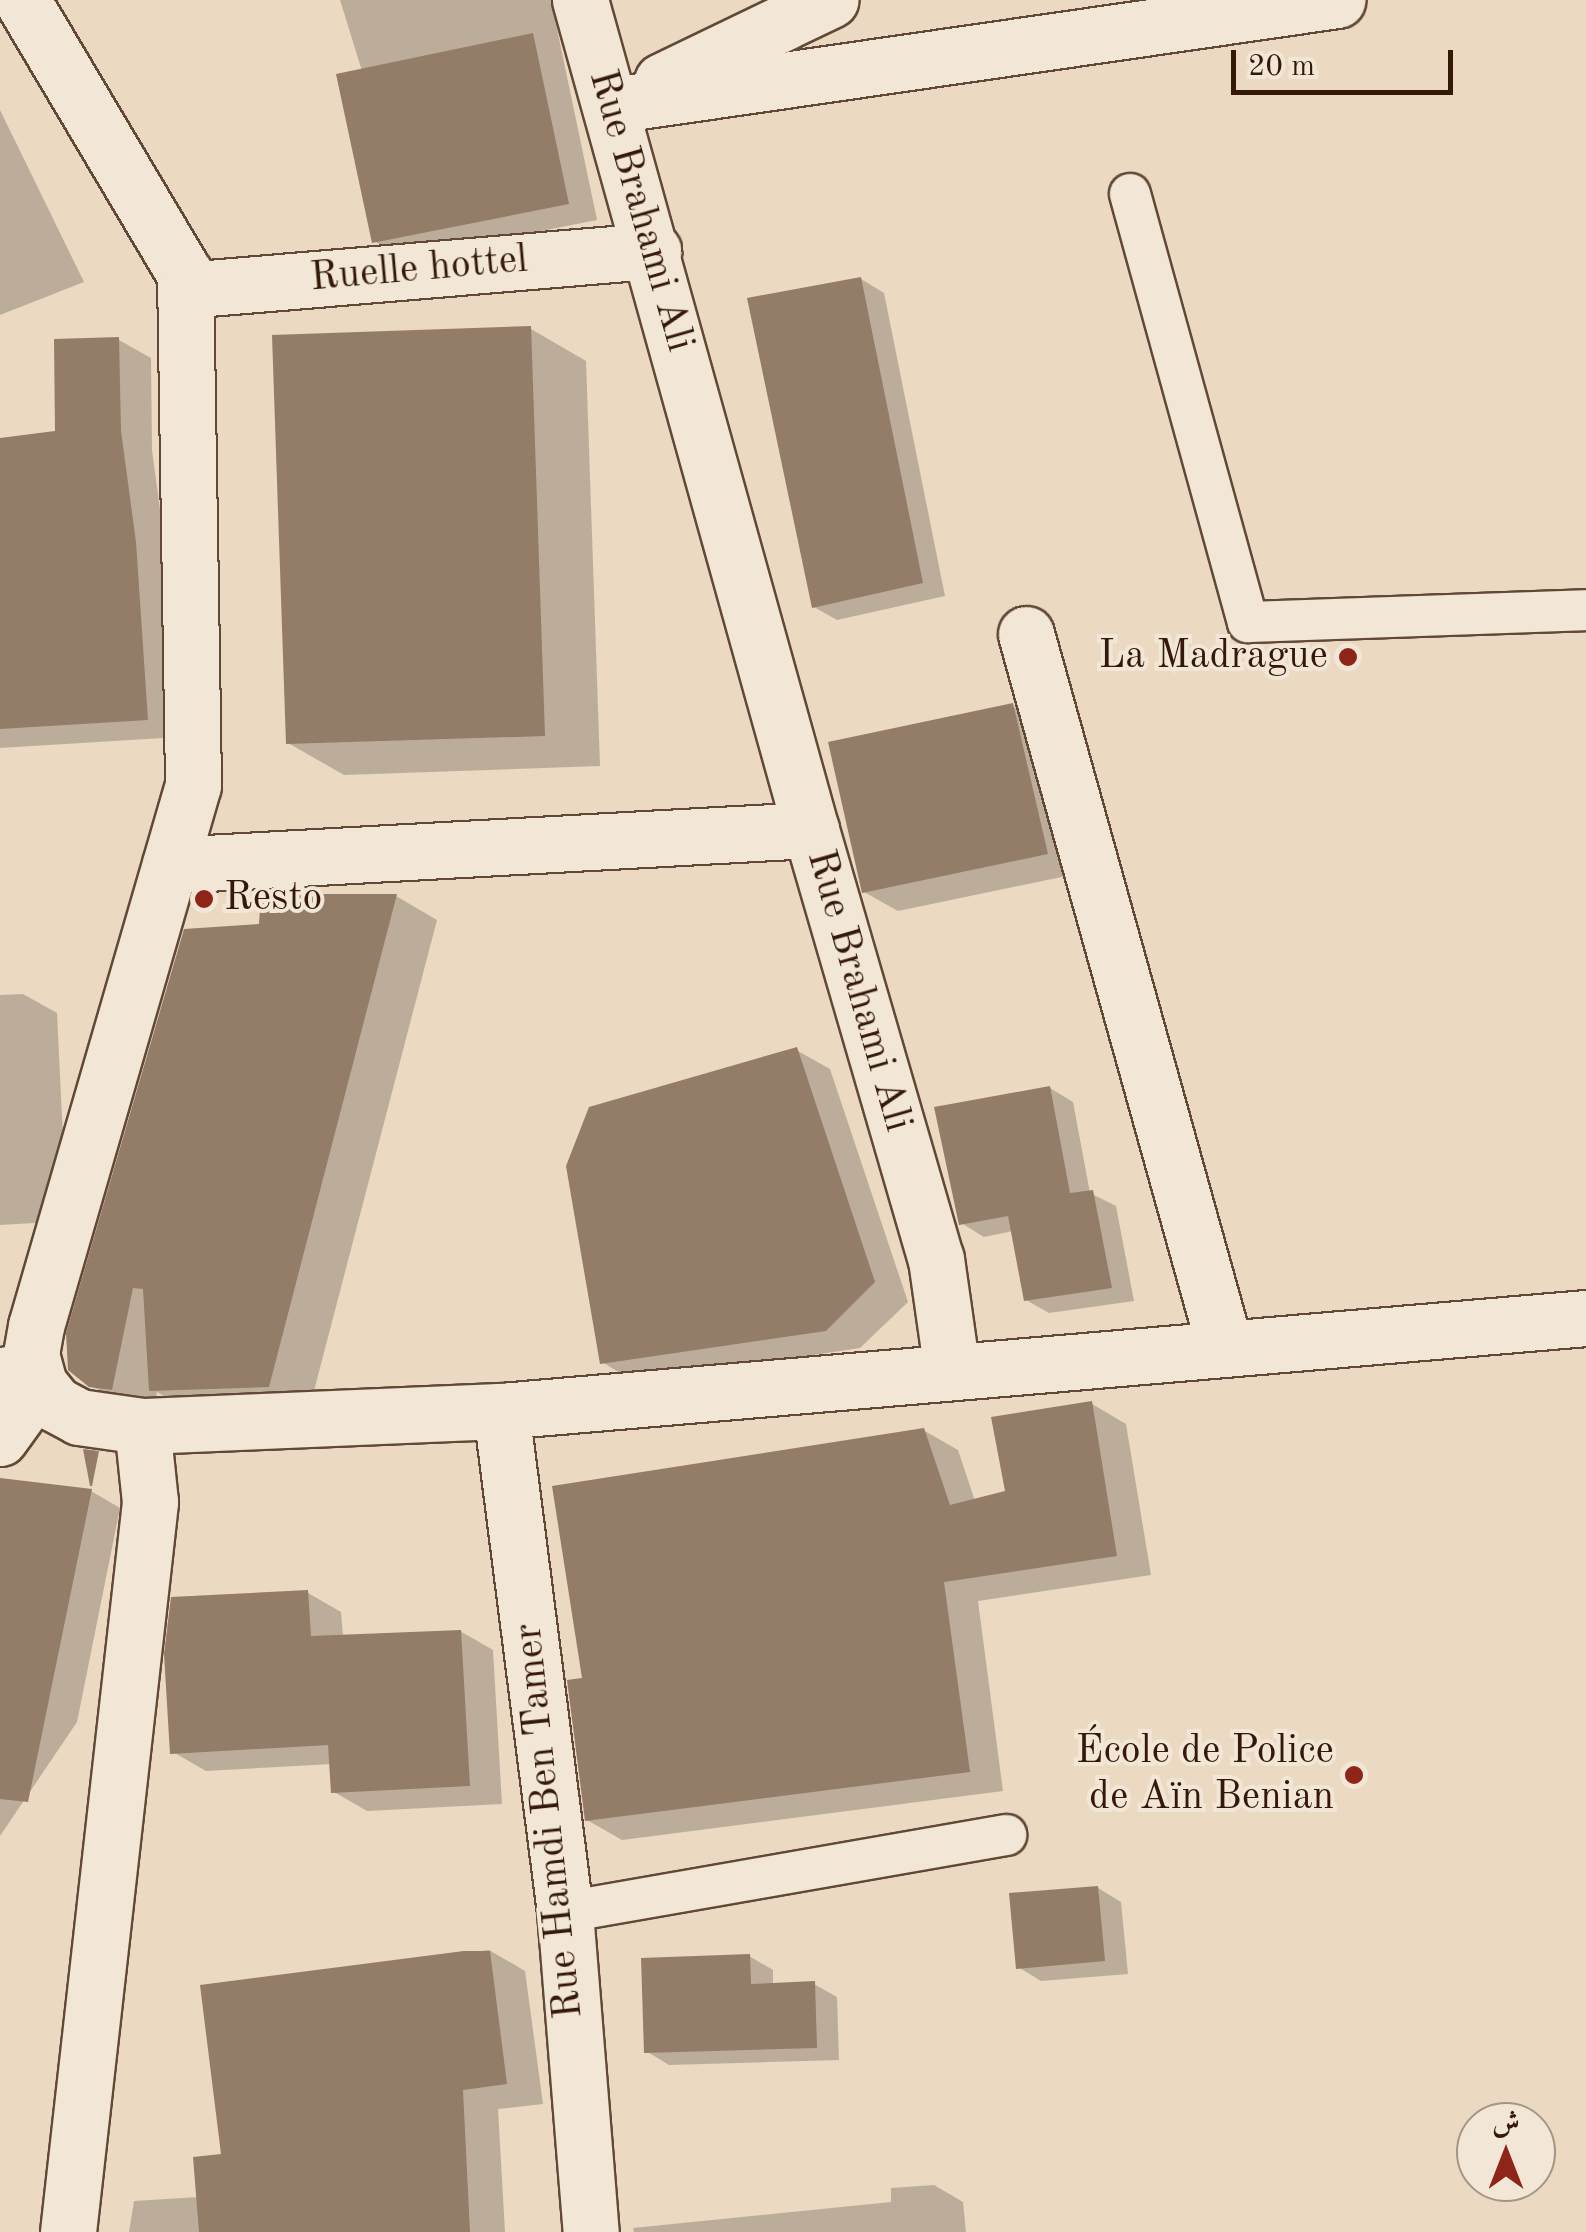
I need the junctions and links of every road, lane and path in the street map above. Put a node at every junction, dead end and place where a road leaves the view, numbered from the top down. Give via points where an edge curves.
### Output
1 (22, 0) edge
2 (580, 0) edge
3 (830, 0) edge
4 (1337, 0) edge
5 (612, 105) junction
6 (1130, 194) dead end
7 (652, 251) junction
8 (185, 290) junction
9 (1586, 610) edge
10 (1026, 634) dead end
11 (811, 830) junction
12 (170, 866) junction
13 (1586, 1318) edge
14 (1224, 1348) junction
15 (952, 1371) junction
16 (19, 1378) edge
17 (501, 1411) junction
18 (142, 1426) junction
19 (0, 1438) edge
20 (1006, 1835) dead end
21 (565, 1912) junction
22 (68, 2232) edge
23 (590, 2232) edge

1 - 8 street via 185,274
2 - 5 street, Rue Brahami Ali
3 - 5 street
4 - 5 street
5 - 7 street, Rue Brahami Ali
6 - 9 lane via 1248,622
7 - 8 street, Ruelle hottel
7 - 11 street, Rue Brahami Ali
8 - 12 street via 193,785
10 - 14 street
11 - 12 street
11 - 15 street, Rue Brahami Ali via 936,1259
12 - 16 street
13 - 14 street
14 - 15 street
15 - 17 street
16 - 18 street via 78,1417
16 - 19 street
17 - 18 street
17 - 21 street, Rue Hamdi Ben Tamer
18 - 22 street via 150,1502
20 - 21 lane
21 - 23 street, Rue Hamdi Ben Tamer

